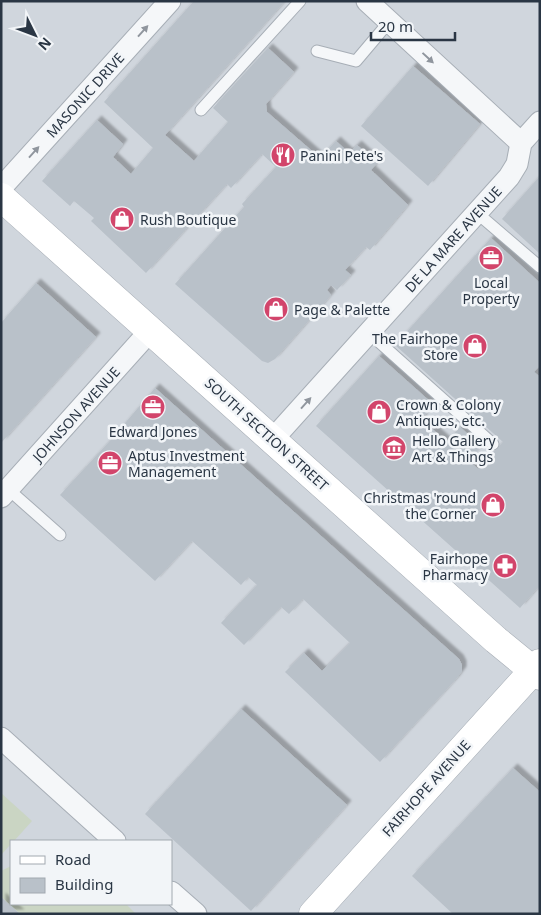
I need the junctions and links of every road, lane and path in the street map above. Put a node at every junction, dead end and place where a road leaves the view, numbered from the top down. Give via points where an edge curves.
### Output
1 (170, 1) edge
2 (300, 1) edge
3 (367, 1) edge
4 (389, 22) junction
5 (317, 51) dead end
6 (201, 110) dead end
7 (540, 122) edge
8 (521, 143) junction
9 (1, 188) edge
10 (1, 197) edge
11 (477, 213) junction
12 (540, 267) edge
13 (150, 331) junction
14 (369, 334) junction
15 (273, 440) junction
16 (493, 444) dead end
17 (5, 493) edge
18 (60, 535) dead end
19 (538, 670) edge
20 (1, 738) edge
21 (115, 840) edge
22 (172, 893) edge
23 (196, 914) edge
24 (313, 914) edge

9 -> 1 street, MASONIC DRIVE
2 - 6 lane
3 - 4 street
4 - 5 lane via 356,62
4 -> 8 street
7 - 8 street, DE LA MARE AVENUE
8 - 11 street, DE LA MARE AVENUE via 517,164 509,177
10 - 13 street, SOUTH SECTION STREET
11 - 12 lane
11 - 14 street, DE LA MARE AVENUE
13 - 15 street, SOUTH SECTION STREET
13 - 17 street, JOHNSON AVENUE
15 -> 14 street, DE LA MARE AVENUE
14 - 16 lane
15 - 19 street, SOUTH SECTION STREET via 496,640
17 - 18 lane
19 - 24 street, FAIRHOPE AVENUE
20 - 21 street
22 - 23 street

